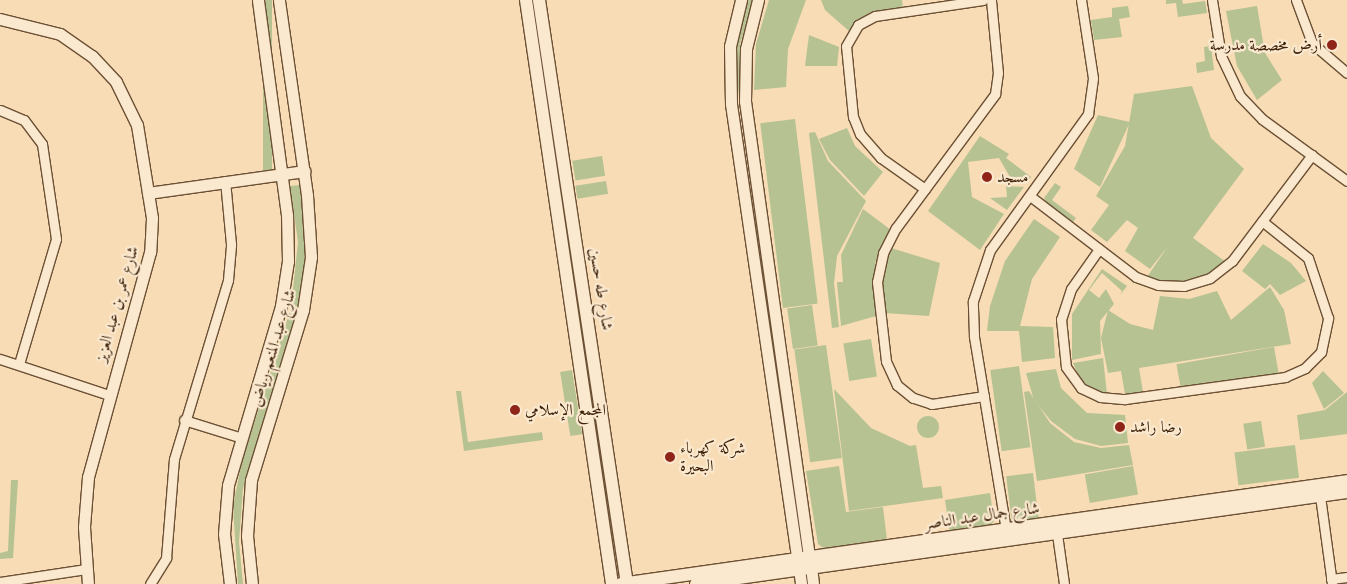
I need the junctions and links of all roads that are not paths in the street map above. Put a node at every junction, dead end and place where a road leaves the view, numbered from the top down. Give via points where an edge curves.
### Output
1 (258, 0) edge
2 (279, 0) edge
3 (526, 0) edge
4 (540, 0) edge
5 (741, 0) edge
6 (758, 0) edge
7 (983, 0) edge
8 (991, 0) edge
9 (1082, 0) edge
10 (1212, 0) edge
11 (1296, 0) edge
12 (929, 4) edge
13 (0, 19) edge
14 (1347, 73) edge
15 (745, 101) junction
16 (731, 104) junction
17 (0, 110) edge
18 (1312, 155) junction
19 (304, 171) junction
20 (282, 175) junction
21 (225, 181) junction
22 (1347, 181) edge
23 (925, 189) junction
24 (148, 193) junction
25 (1030, 196) junction
26 (572, 206) junction
27 (555, 209) junction
28 (1262, 221) junction
29 (1099, 249) junction
30 (0, 359) edge
31 (19, 364) junction
32 (109, 395) junction
33 (984, 396) junction
34 (184, 420) junction
35 (239, 437) junction
36 (1347, 481) edge
37 (1347, 492) edge
38 (1320, 496) junction
39 (1006, 530) junction
40 (1057, 534) junction
41 (928, 546) junction
42 (804, 562) junction
43 (86, 569) junction
44 (1347, 577) edge
45 (692, 581) edge
46 (0, 582) edge
47 (1332, 582) edge
48 (88, 584) edge
49 (150, 584) edge
50 (230, 584) edge
51 (252, 584) edge
52 (612, 584) edge
53 (625, 584) edge
54 (801, 584) edge
55 (813, 584) edge
56 (1064, 584) edge

1 - 20 street, شارع عبد المنعم رياض
2 - 19 street, شارع عبد المنعم رياض
3 - 27 main road, شارع طه حسين
4 - 26 main road, شارع طه حسين
5 - 16 street via 730,46
6 - 15 street via 746,49
7 - 12 street
8 - 23 street via 998,72 995,94
9 - 25 street via 1093,78 1091,105 1080,130
10 - 18 street via 1221,56 1237,91 1262,119
11 - 14 street via 1312,43
12 - 23 street via 863,21 848,40 844,58 860,134 875,153
13 - 24 street, شارع عمر بن عبد العزيز via 60,34 108,73 137,125
15 - 16 street
15 - 42 street
16 - 42 street
17 - 31 street via 24,120 39,137 56,238
18 - 22 street
18 - 28 street
19 - 20 street
19 - 51 street, شارع عبد المنعم رياض via 311,231 309,284 251,480 247,536
20 - 21 street
20 - 35 street, شارع عبد المنعم رياض via 288,230 286,276
21 - 24 street
21 - 34 street via 231,244 228,280
23 - 33 street via 890,236 880,263 877,291 887,367 902,390 926,403
24 - 32 street, شارع عمر بن عبد العزيز via 150,252
25 - 29 street
25 - 33 street via 990,250 974,290 972,324
26 - 27 main road
26 - 53 main road, شارع طه حسين
27 - 52 main road, شارع طه حسين
28 - 29 street via 1225,268 1184,286 1143,280
28 - 29 street via 1308,258 1328,318 1320,352 1305,368 1285,377 1125,399 1087,392 1066,367 1061,319 1071,289
30 - 31 street
31 - 32 street
32 - 43 street, شارع عمر بن عبد العزيز via 87,485
33 - 39 street
34 - 35 street
34 - 49 street via 170,479 166,558
35 - 50 street, شارع عبد المنعم رياض via 225,509
36 - 39 main road, شارع جمال عبد الناصر
37 - 38 main road, شارع جمال عبد الناصر
38 - 40 main road, شارع جمال عبد الناصر
38 - 47 street
39 - 41 main road, شارع جمال عبد الناصر
40 - 41 main road, شارع جمال عبد الناصر
40 - 56 street
41 - 42 main road, شارع جمال عبد الناصر
42 - 45 main road, شارع جمال عبد الناصر
42 - 54 street
42 - 55 street
43 - 46 street
43 - 48 street, شارع عمر بن عبد العزيز
44 - 47 street
45 - 53 main road, شارع جمال عبد الناصر

